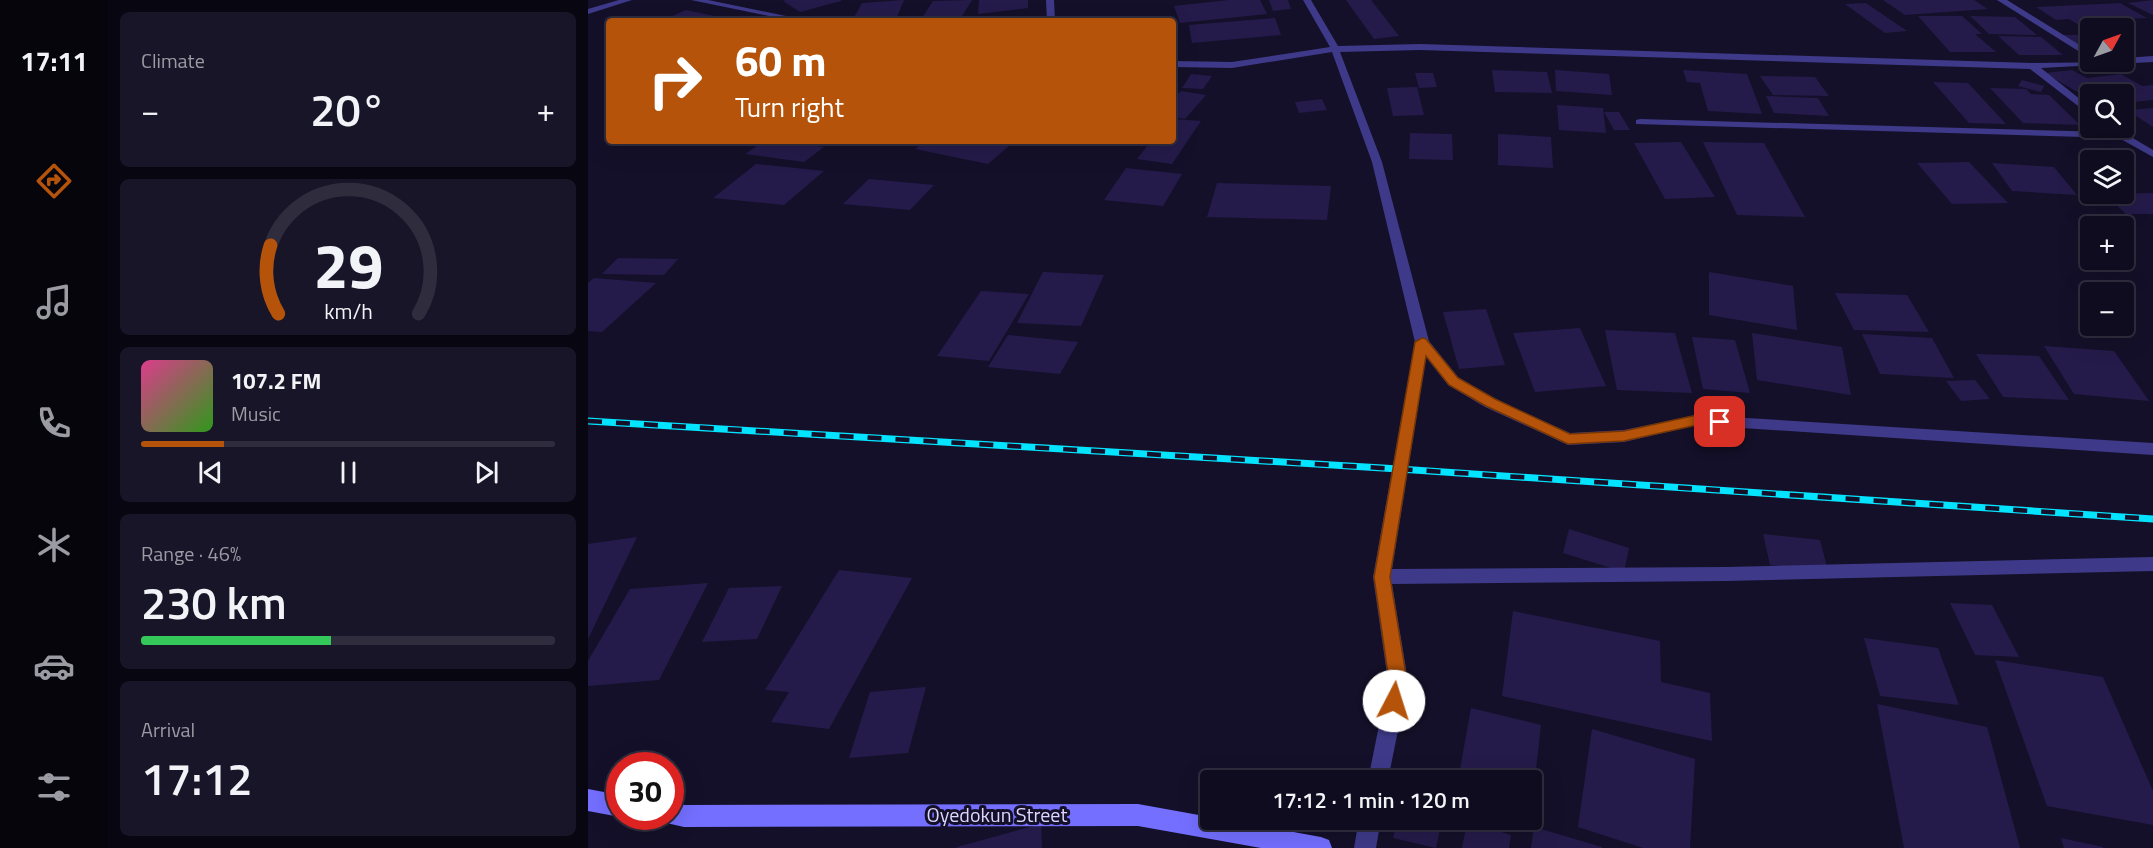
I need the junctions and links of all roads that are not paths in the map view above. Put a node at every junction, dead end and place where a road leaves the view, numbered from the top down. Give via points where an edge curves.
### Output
1 (628, 0) edge
2 (695, 0) edge
3 (1050, 0) edge
4 (1307, 0) edge
5 (2001, 0) edge
6 (588, 12) edge
7 (790, 18) edge
8 (1051, 18) edge
9 (1335, 49) junction
10 (2080, 49) edge
11 (2153, 59) edge
12 (2134, 60) edge
13 (2080, 63) edge
14 (1176, 64) edge
15 (2032, 66) junction
16 (2080, 104) edge
17 (1640, 122) dead end
18 (2080, 134) edge
19 (2124, 138) edge
20 (2153, 154) edge
21 (1422, 342) junction
22 (2153, 449) edge
23 (2153, 564) edge
24 (1382, 577) junction
25 (1380, 770) edge
26 (588, 800) edge
27 (606, 803) edge
28 (684, 816) edge
29 (1368, 830) edge
30 (1321, 848) edge
31 (1365, 848) edge

1 - 6 street
2 - 7 street
3 - 8 street
4 - 9 street
5 - 10 street
9 - 14 street via 1232,65
9 - 15 street via 1420,48
9 - 21 street via 1377,162
11 - 12 street
13 - 15 street
15 - 16 street
17 - 18 street
19 - 20 street
21 - 22 street via 1453,381 1568,439 1624,436 1697,420
21 - 24 street
23 - 24 street via 1738,574
24 - 25 street via 1398,681
26 - 27 street
28 - 30 street, Oyedokun Street via 1138,815
29 - 31 street

